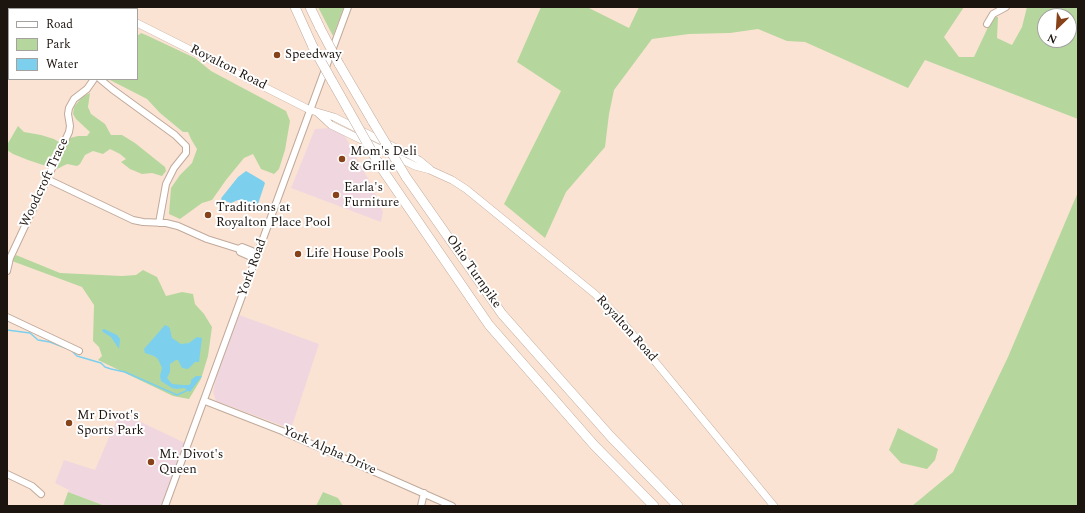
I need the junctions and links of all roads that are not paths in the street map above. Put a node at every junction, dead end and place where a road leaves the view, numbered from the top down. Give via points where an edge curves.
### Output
1 (295, 7) edge
2 (310, 7) edge
3 (348, 7) edge
4 (1006, 7) edge
5 (138, 24) edge
6 (987, 24) dead end
7 (93, 80) edge
8 (101, 80) edge
9 (310, 110) junction
10 (47, 179) junction
11 (159, 223) junction
12 (255, 255) junction
13 (7, 272) edge
14 (7, 317) edge
15 (79, 351) dead end
16 (205, 401) junction
17 (7, 474) edge
18 (424, 493) junction
19 (41, 494) dead end
20 (165, 506) edge
21 (421, 506) edge
22 (452, 506) edge
23 (654, 506) edge
24 (678, 506) edge
25 (774, 506) edge

1 - 23 highway, Ohio Turnpike, bridge via 313,47 380,166 489,325 594,446
2 - 24 highway, Ohio Turnpike, bridge via 339,64 406,177 502,314 611,437
3 - 9 street, York Road
4 - 6 street via 994,14
5 - 9 main road, Royalton Road
7 - 10 street, Woodcroft Trace via 70,105 70,129
8 - 11 street via 186,146 186,153 166,184
9 - 12 street, York Road
9 - 25 main road, Royalton Road via 334,118 419,160 430,170 466,189 542,250 620,319
10 - 11 street via 133,220
10 - 13 street, Woodcroft Trace via 12,255
11 - 12 street via 183,227 207,239 239,249 249,256
12 - 16 street, York Road
14 - 15 street
16 - 18 street, York Alpha Drive via 282,430
16 - 20 street, York Road
17 - 19 street via 32,486
18 - 21 street
18 - 22 street, York Alpha Drive

